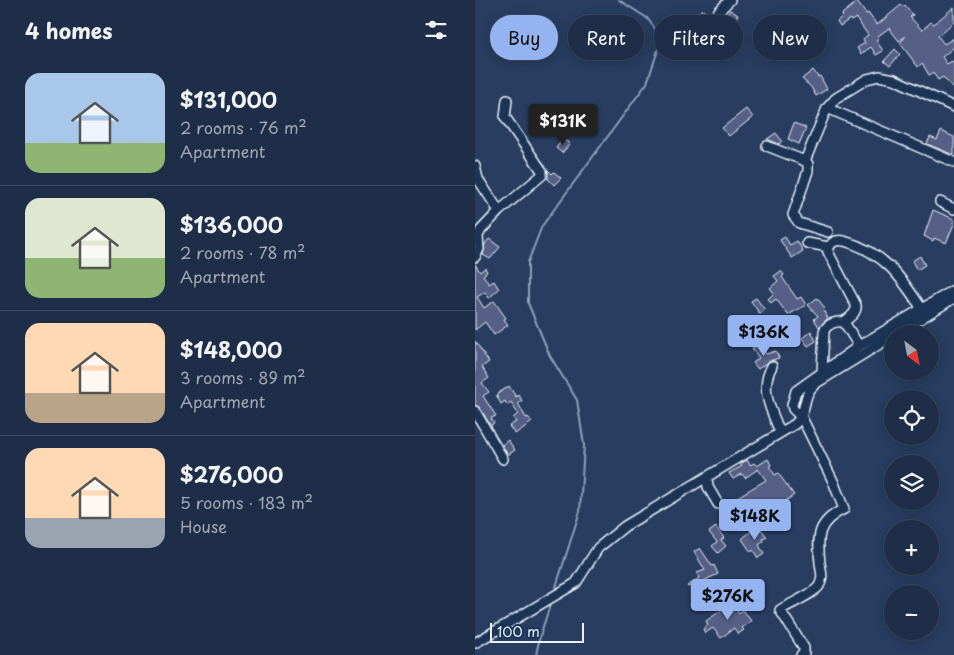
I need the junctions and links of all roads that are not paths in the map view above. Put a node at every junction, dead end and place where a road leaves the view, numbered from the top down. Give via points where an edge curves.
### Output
1 (730, 0) edge
2 (718, 12) dead end
3 (507, 100) dead end
4 (827, 108) junction
5 (954, 108) edge
6 (767, 146) dead end
7 (805, 161) junction
8 (954, 162) edge
9 (475, 166) edge
10 (939, 202) dead end
11 (954, 209) edge
12 (499, 211) junction
13 (827, 232) dead end
14 (807, 243) dead end
15 (828, 248) junction
16 (475, 257) edge
17 (954, 290) edge
18 (954, 298) edge
19 (922, 309) junction
20 (845, 322) junction
21 (910, 325) edge
22 (884, 342) edge
23 (859, 346) junction
24 (772, 366) dead end
25 (822, 372) junction
26 (475, 411) edge
27 (802, 418) junction
28 (780, 432) junction
29 (503, 459) dead end
30 (707, 478) junction
31 (718, 504) dead end
32 (475, 643) edge
33 (801, 655) edge

1 - 2 street
3 - 12 street via 505,117 542,171 542,177
4 - 5 street via 836,98 867,79 879,76 894,79
4 - 7 street
4 - 8 street
6 - 7 street
7 - 13 street via 809,171 793,214 799,223
9 - 12 street via 479,179
10 - 11 street
12 - 16 street via 479,232 479,249
14 - 15 street
15 - 19 street via 841,240 881,257 903,280
15 - 20 street via 856,305 854,313
17 - 19 street
18 - 21 street
19 - 23 street
20 - 23 street
20 - 25 street via 838,321 826,327
22 - 27 street via 815,384 806,395
23 - 25 street
24 - 28 street via 766,388 770,410
25 - 27 street via 796,391 792,405
26 - 29 street
27 - 28 street
27 - 33 street via 843,509 830,515 822,526 819,544 823,576 818,588 780,610 804,648
28 - 30 street
30 - 31 street via 708,487
30 - 32 street via 625,526 604,542 581,577 570,587

